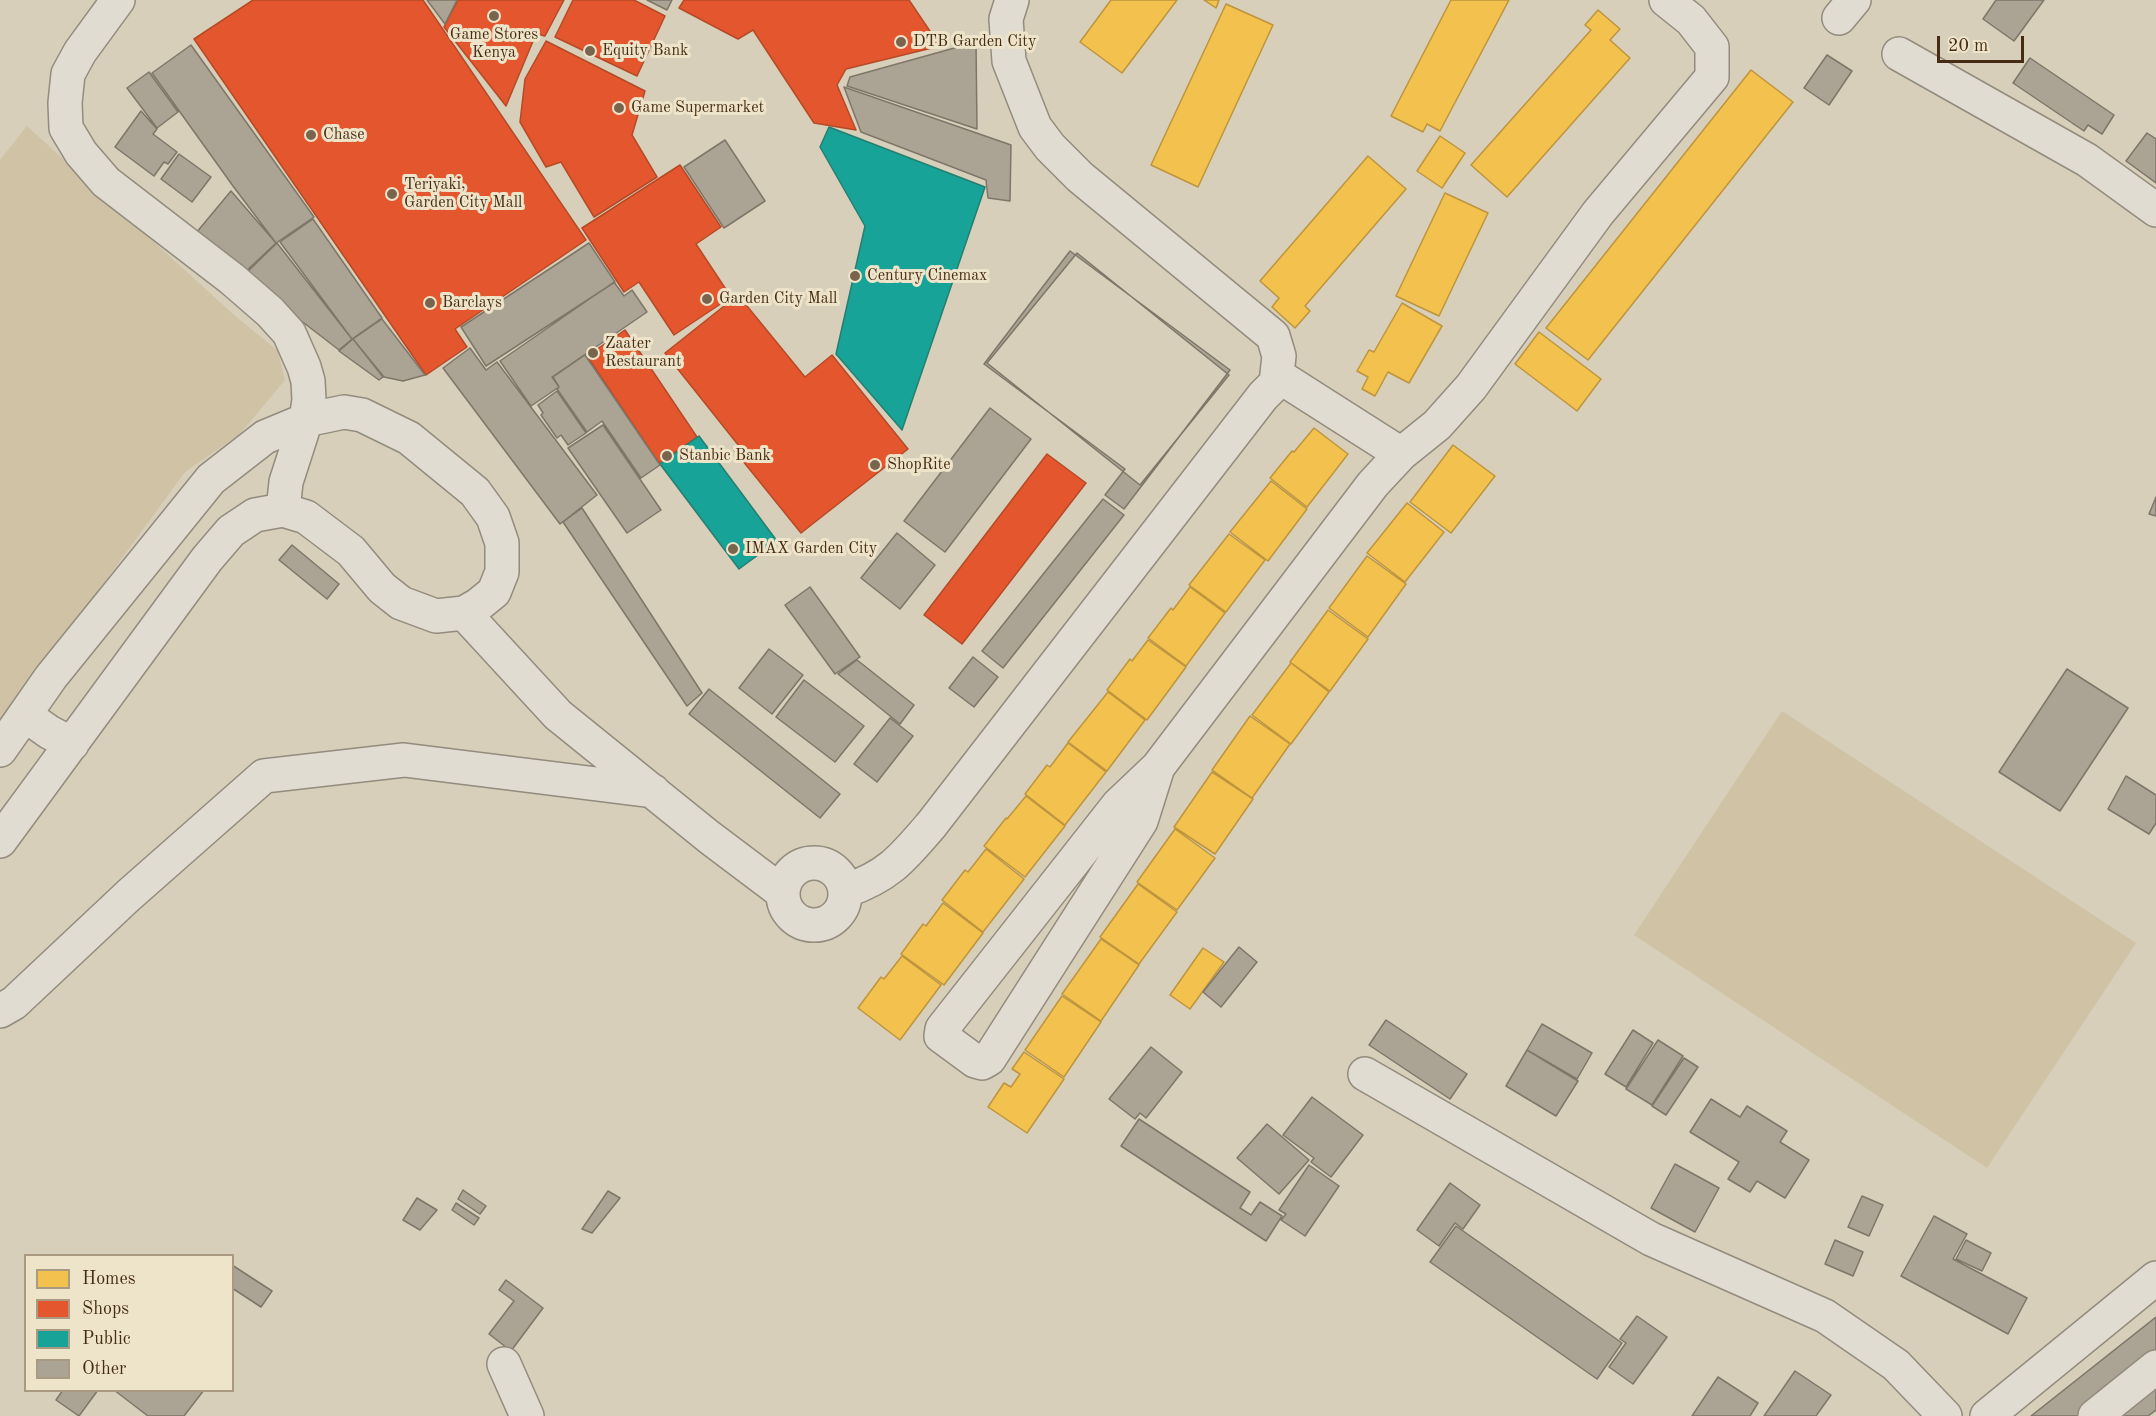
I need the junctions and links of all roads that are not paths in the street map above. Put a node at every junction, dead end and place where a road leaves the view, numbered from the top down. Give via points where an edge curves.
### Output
1 (118, 0) edge
2 (1012, 0) edge
3 (1666, 0) edge
4 (1899, 54) dead end
5 (2156, 210) edge
6 (1277, 375) junction
7 (306, 420) junction
8 (1401, 454) junction
9 (283, 510) junction
10 (464, 613) junction
11 (25, 715) junction
12 (72, 744) junction
13 (0, 750) edge
14 (1158, 767) junction
15 (653, 791) junction
16 (0, 841) edge
17 (845, 891) junction
18 (782, 892) junction
19 (0, 1011) edge
20 (1365, 1074) dead end
21 (2156, 1278) edge
22 (504, 1364) dead end
23 (2156, 1367) edge
24 (527, 1416) edge
25 (1945, 1416) edge
26 (1986, 1416) edge
27 (2095, 1416) edge

1 - 7 street via 68,74 66,128 106,182 232,279 290,333 308,381
2 - 6 street via 1006,19 1009,61 1035,127 1080,177 1273,336 1279,356
3 - 8 street via 1691,20 1712,47 1712,77 1598,213 1471,387 1437,425
4 - 5 street via 2087,160
6 - 8 street
6 - 17 street via 1276,383 926,831 884,874
7 - 9 street via 286,482
7 - 10 street via 344,412 362,415 409,438 475,492 493,517 502,543 502,572 494,592
7 - 11 street via 266,437 211,479 51,677
8 - 14 street via 1373,484
9 - 10 street via 306,517 351,550 382,588 400,603 436,616
9 - 12 street via 255,515 231,531
10 - 15 street via 558,715
11 - 12 street
11 - 13 street
12 - 16 street
14 - 14 street via 1141,821 988,1059 982,1063 975,1061 940,1035 942,1029 1118,805
15 - 18 street
15 - 19 street via 404,760 264,776 14,1003
17 - 18 street via 829,866 808,863 790,873
17 - 18 street via 840,911 824,923 813,925 795,918 783,902
20 - 25 street via 1651,1239 1825,1316 1896,1365
21 - 26 street
22 - 24 street
23 - 27 street

